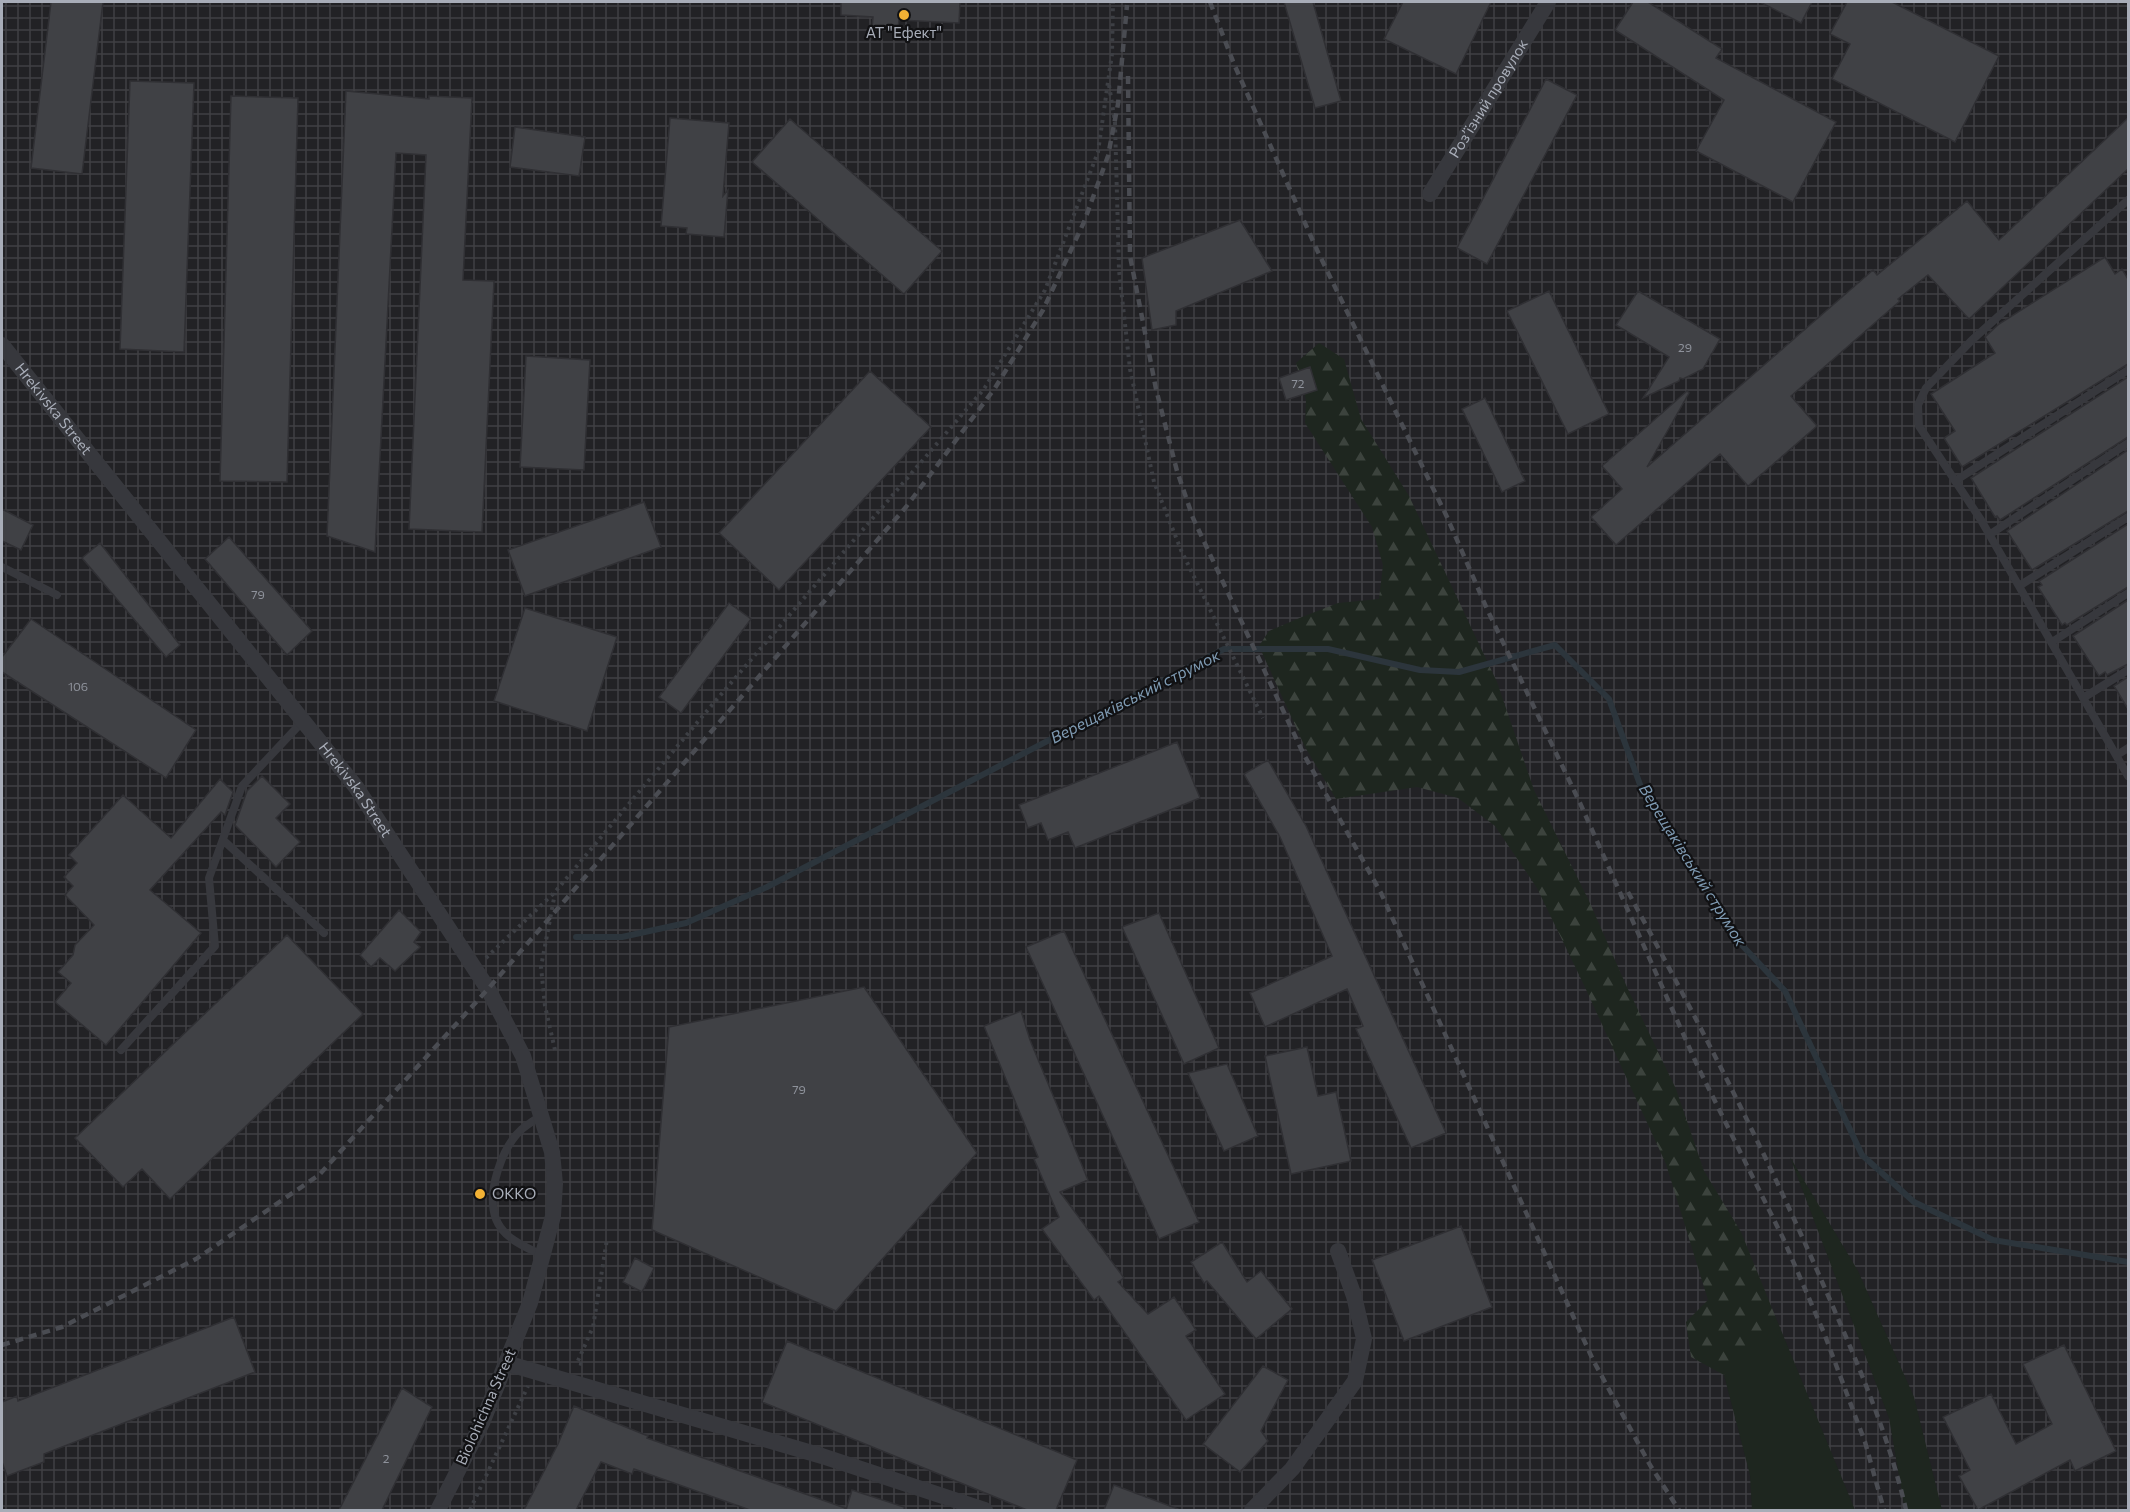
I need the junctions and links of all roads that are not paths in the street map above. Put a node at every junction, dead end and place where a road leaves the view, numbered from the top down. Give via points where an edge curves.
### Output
1 (1548, 2) edge
2 (1430, 194) dead end
3 (2128, 200) edge
4 (2, 345) edge
5 (2128, 370) edge
6 (2128, 443) edge
7 (1955, 481) junction
8 (2128, 517) edge
9 (1989, 535) junction
10 (2, 567) edge
11 (2019, 586) junction
12 (2128, 594) edge
13 (57, 595) dead end
14 (2052, 642) junction
15 (2128, 669) edge
16 (2083, 698) junction
17 (303, 721) junction
18 (2128, 748) edge
19 (2117, 755) junction
20 (2128, 776) edge
21 (223, 840) junction
22 (324, 933) dead end
23 (121, 1050) dead end
24 (541, 1115) junction
25 (1338, 1251) dead end
26 (542, 1255) junction
27 (530, 1302) joint
28 (506, 1363) junction
29 (438, 1510) edge
30 (985, 1510) edge
31 (1252, 1510) edge

1 - 2 street, Роз’їзний провулок
3 - 7 lane via 1972,340 1926,388 1918,405 1919,426
4 - 17 street, Hrekivska Street
5 - 7 lane
6 - 9 lane
7 - 9 lane
8 - 11 lane
9 - 11 lane
10 - 13 lane
11 - 14 lane
12 - 14 lane
14 - 16 lane
15 - 16 lane
16 - 19 lane
17 - 21 lane via 242,786
17 - 24 street, Hrekivska Street via 356,787 488,988 523,1056
18 - 19 lane
19 - 20 lane
21 - 22 lane
21 - 23 lane via 209,879 215,946
24 - 26 street, Hrekivska Street via 552,1152 555,1184 553,1216
24 - 26 lane via 521,1130 505,1151 493,1201 496,1219 503,1230
25 - 31 street via 1364,1339 1355,1381 1293,1469
26 - 27 street, Hrekivska Street
27 - 28 street, Biolohichna Street
28 - 29 street, Biolohichna Street via 482,1423
28 - 30 street via 822,1456

